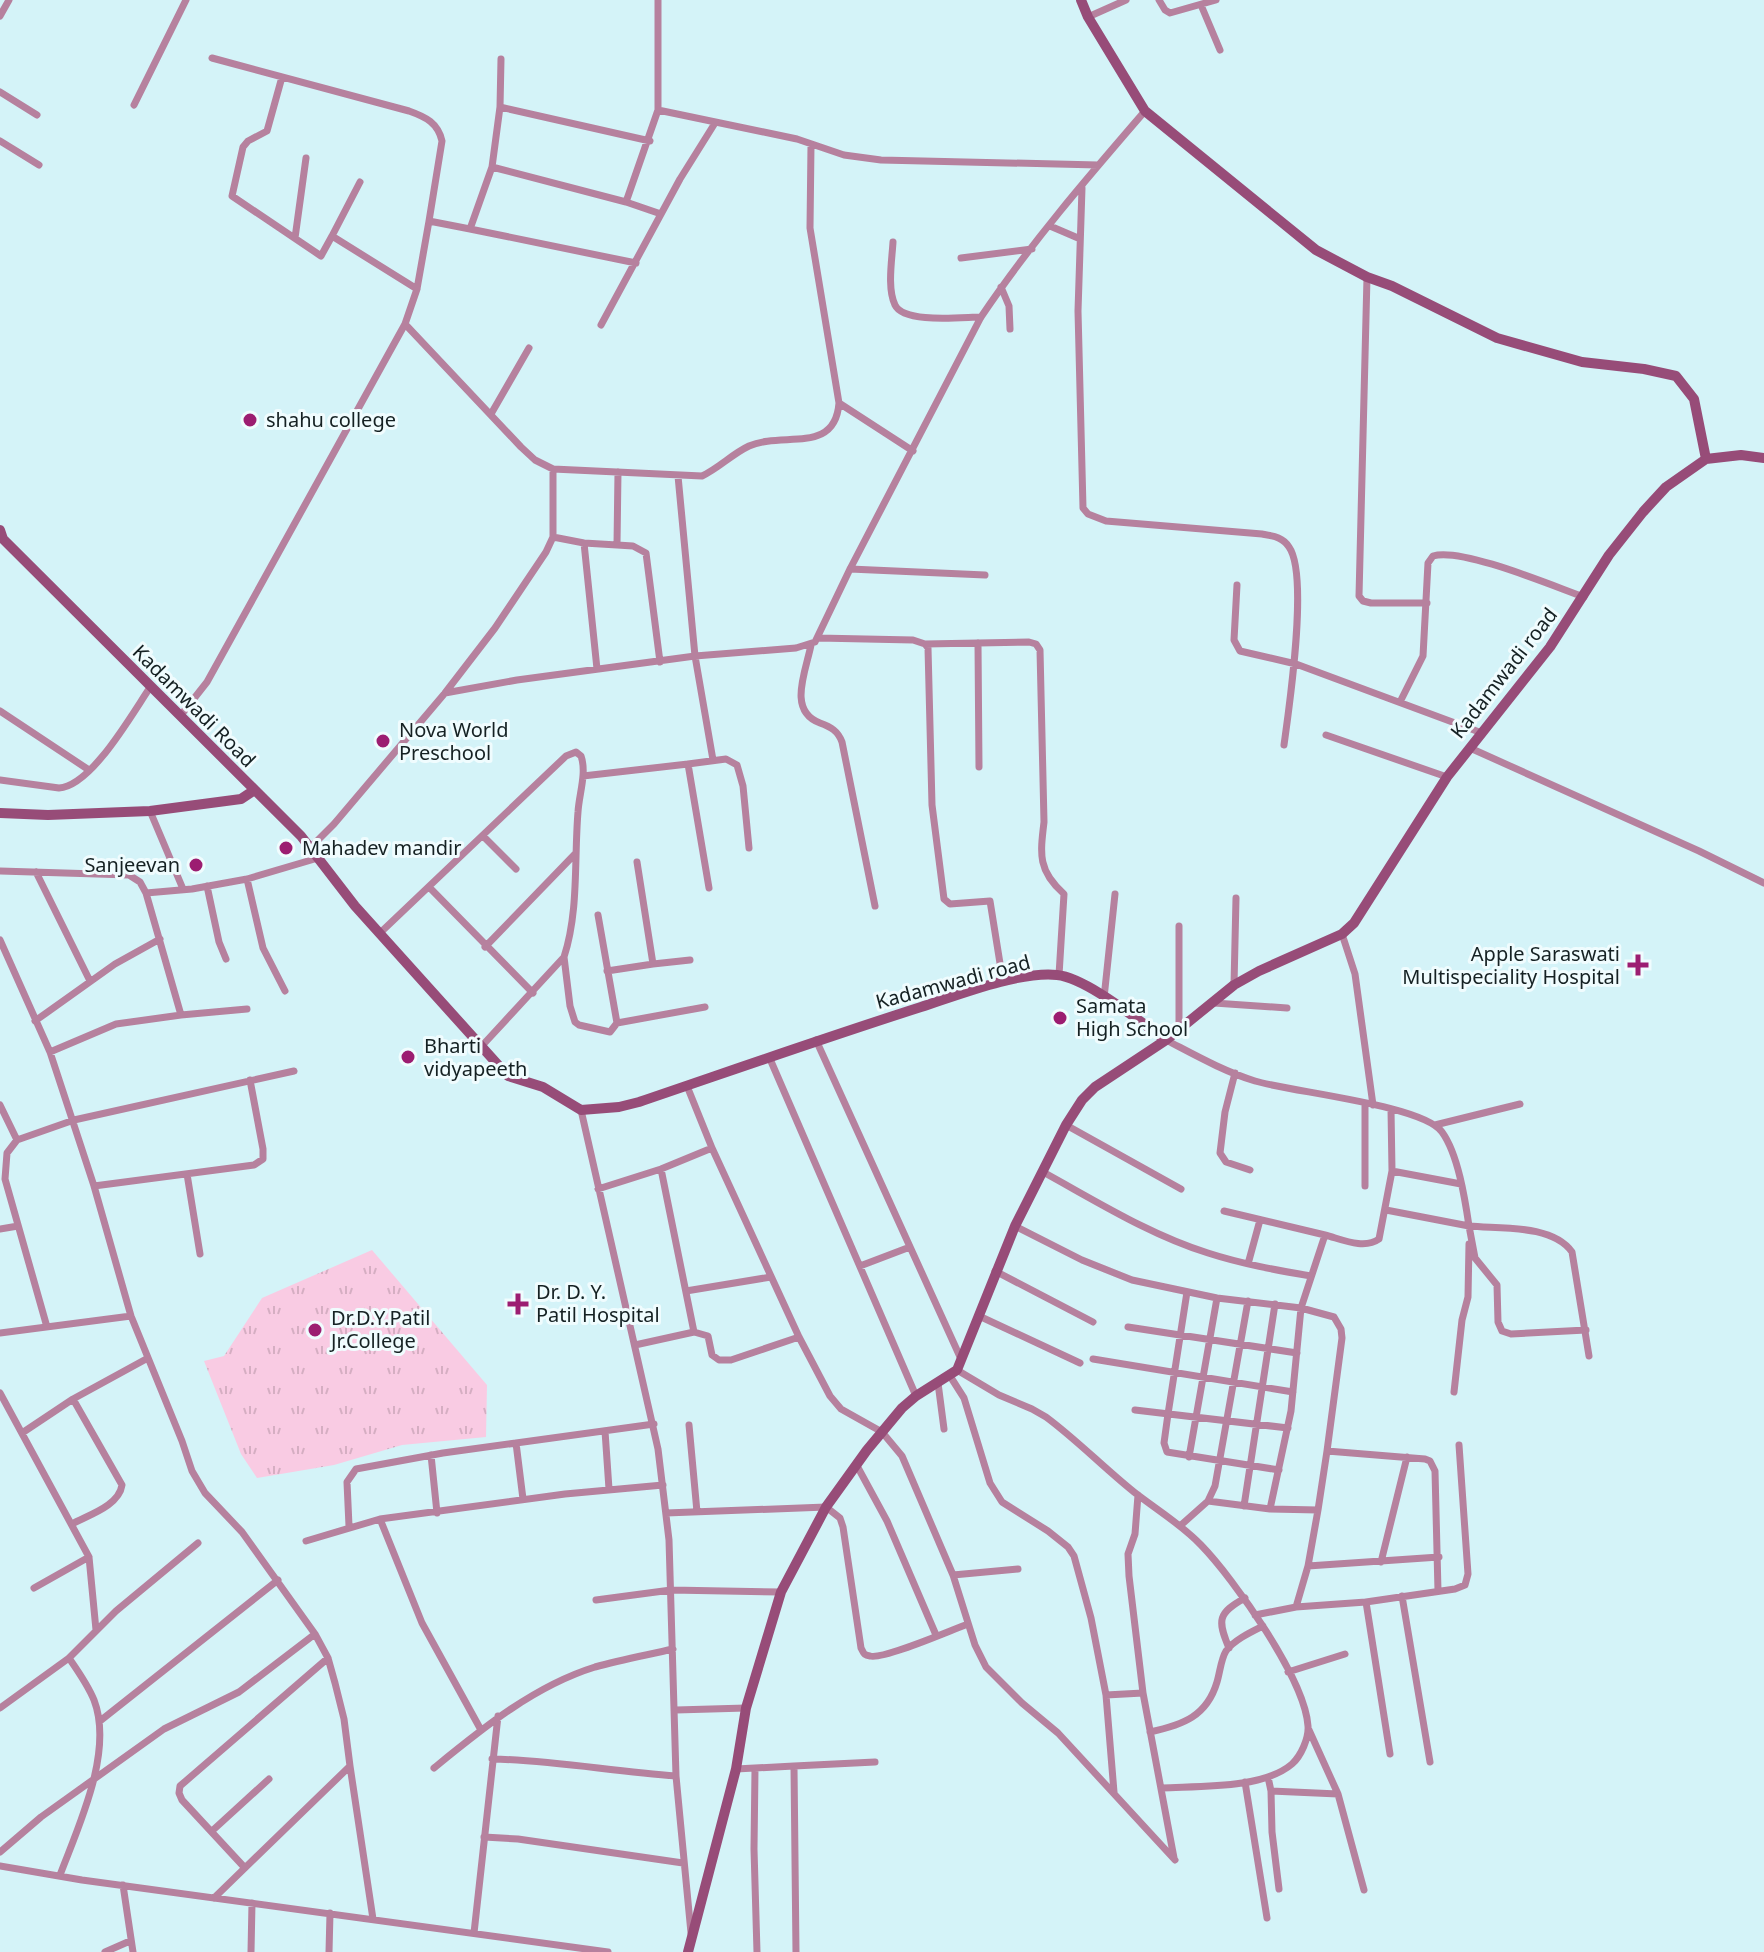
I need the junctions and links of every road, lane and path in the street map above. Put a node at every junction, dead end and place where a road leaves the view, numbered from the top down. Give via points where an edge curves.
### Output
1 (9, 0) edge
2 (186, 0) edge
3 (658, 0) edge
4 (1081, 0) edge
5 (1126, 0) edge
6 (1159, 0) edge
7 (1216, 0) edge
8 (1201, 5) junction
9 (1, 11) edge
10 (1088, 17) junction
11 (1220, 50) dead end
12 (212, 58) dead end
13 (501, 59) dead end
14 (282, 77) junction
15 (0, 92) edge
16 (134, 105) dead end
17 (500, 107) junction
18 (658, 110) junction
19 (1145, 111) junction
20 (37, 115) dead end
21 (715, 123) junction
22 (0, 141) edge
23 (650, 141) junction
24 (811, 145) junction
25 (306, 158) dead end
26 (39, 165) dead end
27 (1098, 165) junction
28 (492, 167) junction
29 (360, 182) dead end
30 (1082, 186) junction
31 (626, 202) junction
32 (661, 214) junction
33 (429, 221) junction
34 (1050, 226) junction
35 (470, 229) junction
36 (332, 236) junction
37 (295, 238) junction
38 (1078, 238) junction
39 (893, 242) dead end
40 (1032, 249) junction
41 (961, 258) dead end
42 (636, 263) junction
43 (1367, 277) junction
44 (1001, 287) junction
45 (417, 289) junction
46 (981, 317) junction
47 (405, 324) junction
48 (601, 325) dead end
49 (1010, 329) dead end
50 (529, 348) dead end
51 (839, 403) junction
52 (491, 414) junction
53 (913, 451) junction
54 (1764, 458) edge
55 (1706, 459) junction
56 (553, 469) junction
57 (618, 472) junction
58 (678, 476) junction
59 (0, 530) edge
60 (553, 537) junction
61 (584, 543) junction
62 (617, 545) junction
63 (850, 569) junction
64 (985, 575) dead end
65 (1237, 585) dead end
66 (1584, 597) junction
67 (1427, 603) junction
68 (818, 638) junction
69 (978, 643) junction
70 (925, 644) junction
71 (811, 645) junction
72 (695, 656) junction
73 (660, 662) junction
74 (1296, 664) junction
75 (597, 669) junction
76 (151, 686) junction
77 (445, 693) junction
78 (1400, 702) junction
79 (0, 711) edge
80 (181, 715) junction
81 (1482, 733) junction
82 (1326, 735) dead end
83 (1284, 745) dead end
84 (1470, 748) junction
85 (713, 760) junction
86 (688, 764) junction
87 (979, 767) dead end
88 (89, 770) junction
89 (583, 776) junction
90 (1447, 777) junction
91 (0, 780) edge
92 (253, 791) junction
93 (150, 811) junction
94 (0, 813) edge
95 (483, 836) junction
96 (310, 848) junction
97 (749, 848) dead end
98 (575, 854) junction
99 (318, 858) junction
100 (637, 862) dead end
101 (516, 869) dead end
102 (0, 871) edge
103 (36, 872) junction
104 (247, 879) junction
105 (1764, 883) edge
106 (207, 886) junction
107 (429, 887) junction
108 (709, 888) dead end
109 (183, 889) junction
110 (146, 893) junction
111 (1115, 894) dead end
112 (1236, 898) dead end
113 (875, 906) dead end
114 (598, 915) dead end
115 (1179, 926) dead end
116 (380, 933) junction
117 (1342, 934) junction
118 (160, 939) junction
119 (0, 940) edge
120 (485, 947) junction
121 (564, 957) junction
122 (226, 959) dead end
123 (690, 960) dead end
124 (653, 964) junction
125 (607, 971) junction
126 (1059, 975) junction
127 (90, 981) junction
128 (1003, 982) junction
129 (1234, 985) junction
130 (285, 991) dead end
131 (533, 993) junction
132 (1104, 998) junction
133 (1210, 1003) junction
134 (705, 1007) dead end
135 (1287, 1008) dead end
136 (247, 1009) dead end
137 (181, 1015) junction
138 (35, 1021) junction
139 (617, 1023) junction
140 (1179, 1029) junction
141 (816, 1040) junction
142 (1166, 1040) junction
143 (480, 1048) junction
144 (50, 1052) junction
145 (770, 1059) junction
146 (294, 1071) dead end
147 (1235, 1073) junction
148 (250, 1080) junction
149 (687, 1086) junction
150 (1369, 1104) junction
151 (1520, 1104) dead end
152 (0, 1105) edge
153 (1391, 1109) junction
154 (581, 1110) junction
155 (74, 1120) junction
156 (1066, 1125) junction
157 (1435, 1125) junction
158 (17, 1140) junction
159 (712, 1148) junction
160 (661, 1169) junction
161 (1250, 1170) dead end
162 (1392, 1171) junction
163 (1043, 1172) junction
164 (187, 1174) junction
165 (1461, 1184) junction
166 (94, 1186) junction
167 (1365, 1186) dead end
168 (598, 1189) junction
169 (1181, 1189) dead end
170 (1386, 1210) junction
171 (1224, 1211) dead end
172 (1260, 1220) junction
173 (18, 1226) junction
174 (1015, 1226) junction
175 (1469, 1226) junction
176 (0, 1229) edge
177 (1325, 1235) junction
178 (910, 1247) junction
179 (200, 1254) dead end
180 (1248, 1264) junction
181 (860, 1266) junction
182 (995, 1271) junction
183 (1311, 1276) junction
184 (771, 1277) junction
185 (686, 1291) junction
186 (1187, 1292) junction
187 (1217, 1298) junction
188 (1248, 1301) junction
189 (1275, 1304) junction
190 (1301, 1308) junction
191 (131, 1316) junction
192 (979, 1316) junction
193 (1093, 1322) dead end
194 (47, 1327) junction
195 (1128, 1327) dead end
196 (1586, 1330) junction
197 (694, 1332) junction
198 (0, 1333) edge
199 (1182, 1336) junction
200 (799, 1337) junction
201 (1210, 1341) junction
202 (1240, 1344) junction
203 (635, 1345) junction
204 (1268, 1349) junction
205 (1297, 1353) junction
206 (1589, 1356) dead end
207 (148, 1358) junction
208 (1093, 1359) dead end
209 (1080, 1363) dead end
210 (956, 1369) junction
211 (1176, 1373) junction
212 (1204, 1378) junction
213 (938, 1383) junction
214 (1234, 1383) junction
215 (1262, 1387) junction
216 (1293, 1392) junction
217 (1454, 1392) dead end
218 (0, 1393) edge
219 (916, 1396) junction
220 (73, 1399) junction
221 (1135, 1410) dead end
222 (1168, 1414) junction
223 (1197, 1418) junction
224 (1227, 1421) junction
225 (654, 1424) junction
226 (1256, 1424) junction
227 (689, 1425) dead end
228 (1288, 1428) junction
229 (944, 1429) dead end
230 (605, 1431) junction
231 (882, 1432) junction
232 (22, 1433) junction
233 (516, 1443) junction
234 (1459, 1445) dead end
235 (1327, 1451) junction
236 (431, 1455) junction
237 (1189, 1457) junction
238 (1407, 1457) junction
239 (1220, 1463) junction
240 (856, 1464) junction
241 (1250, 1466) junction
242 (1279, 1470) junction
243 (663, 1485) junction
244 (609, 1489) junction
245 (1138, 1495) junction
246 (523, 1499) junction
247 (1208, 1501) junction
248 (1244, 1506) junction
249 (826, 1507) junction
250 (1270, 1509) junction
251 (1318, 1510) junction
252 (697, 1512) junction
253 (437, 1513) junction
254 (666, 1513) junction
255 (380, 1519) junction
256 (72, 1524) junction
257 (1181, 1525) junction
258 (349, 1526) junction
259 (306, 1541) dead end
260 (198, 1543) dead end
261 (89, 1557) junction
262 (1439, 1557) junction
263 (1381, 1562) junction
264 (1308, 1566) junction
265 (1018, 1569) dead end
266 (953, 1575) junction
267 (278, 1580) junction
268 (34, 1588) dead end
269 (671, 1590) junction
270 (1438, 1591) junction
271 (781, 1592) junction
272 (1402, 1596) junction
273 (1245, 1598) junction
274 (596, 1600) dead end
275 (1366, 1602) junction
276 (1296, 1607) junction
277 (1255, 1615) junction
278 (968, 1624) junction
279 (1263, 1626) junction
280 (96, 1630) junction
281 (315, 1634) junction
282 (936, 1635) junction
283 (1229, 1648) junction
284 (673, 1649) junction
285 (1345, 1654) dead end
286 (69, 1658) junction
287 (328, 1658) junction
288 (1288, 1672) junction
289 (1143, 1693) junction
290 (1106, 1695) junction
291 (0, 1708) edge
292 (746, 1708) junction
293 (676, 1710) junction
294 (498, 1716) junction
295 (100, 1721) junction
296 (481, 1730) junction
297 (1309, 1730) junction
298 (1150, 1732) junction
299 (1390, 1754) dead end
300 (492, 1759) junction
301 (875, 1762) dead end
302 (1430, 1762) dead end
303 (350, 1766) junction
304 (794, 1766) junction
305 (434, 1768) dead end
306 (736, 1769) junction
307 (755, 1769) junction
308 (676, 1776) junction
309 (1268, 1777) junction
310 (269, 1779) dead end
311 (93, 1781) junction
312 (1245, 1782) junction
313 (1162, 1788) junction
314 (1271, 1791) junction
315 (1114, 1794) junction
316 (1338, 1794) junction
317 (212, 1831) junction
318 (484, 1837) junction
319 (0, 1852) edge
320 (683, 1863) junction
321 (0, 1866) edge
322 (245, 1868) junction
323 (60, 1875) junction
324 (123, 1885) junction
325 (1279, 1889) dead end
326 (1364, 1890) dead end
327 (214, 1898) junction
328 (252, 1903) junction
329 (330, 1913) junction
330 (1267, 1918) dead end
331 (373, 1919) junction
332 (474, 1933) junction
333 (691, 1934) junction
334 (130, 1941) junction
335 (105, 1952) edge
336 (133, 1952) edge
337 (251, 1952) edge
338 (329, 1952) edge
339 (608, 1952) edge
340 (688, 1952) edge
341 (757, 1952) edge
342 (796, 1952) edge

1 - 9 street
2 - 16 street
3 - 18 street
4 - 10 street
5 - 10 street
6 - 8 street via 1170,13
7 - 8 street
8 - 11 street
10 - 19 street
12 - 14 street
13 - 17 street
14 - 33 street via 409,111 434,124 442,141
14 - 37 street via 267,131 243,147 232,196
15 - 20 street
17 - 23 street
17 - 28 street
18 - 21 street
18 - 23 street
19 - 27 street
19 - 43 street via 1316,250
21 - 24 street
21 - 32 street
22 - 26 street
23 - 31 street
24 - 27 street via 881,160
24 - 51 street via 810,228
25 - 37 street
27 - 30 street
28 - 31 street
28 - 35 street
29 - 36 street
30 - 34 street
30 - 38 street
31 - 32 street
32 - 42 street
33 - 35 street
33 - 45 street
34 - 38 street
34 - 40 street
35 - 42 street
36 - 37 street via 321,256
36 - 45 street
38 - 74 street via 1083,508 1106,521 1262,534 1288,544 1296,566
39 - 46 street via 893,295 900,311 916,317
40 - 41 street
40 - 44 street
42 - 48 street
43 - 55 street via 1497,338 1582,362 1676,376 1694,399
43 - 67 street via 1359,596 1371,603
44 - 46 street
44 - 49 street
45 - 47 street
46 - 53 street
47 - 52 street
47 - 80 street via 207,682
50 - 52 street
51 - 53 street
51 - 58 street via 833,426 817,437 764,441 702,476
52 - 56 street via 535,460
53 - 63 street
54 - 55 street
55 - 66 street, Kadamwadi road via 1666,487 1643,512
56 - 57 street
56 - 60 street
57 - 58 street
57 - 62 street
58 - 72 street
59 - 76 street, Kadamwadi Road via 3,539
60 - 61 street
60 - 77 street via 525,585
61 - 62 street
61 - 75 street
62 - 73 street via 646,553
63 - 64 street
63 - 68 street
65 - 74 street via 1236,648
66 - 67 street via 1481,562 1437,554 1428,563
66 - 81 street, Kadamwadi road
67 - 78 street via 1423,656
68 - 70 street
68 - 71 street
69 - 70 street
69 - 87 street
69 - 126 street via 1029,642 1040,650 1041,848 1043,870 1064,894
70 - 128 street via 932,805 944,899 950,904 990,901
71 - 72 street
71 - 113 street via 801,708 812,720 834,729 842,742
72 - 73 street
72 - 85 street
73 - 75 street
74 - 78 street
74 - 83 street
75 - 77 street
76 - 80 street, Kadamwadi Road
76 - 88 street
77 - 96 street
78 - 81 street
79 - 88 street
80 - 92 street, Kadamwadi Road
81 - 84 street, Kadamwadi road
82 - 90 street
84 - 90 street, Kadamwadi road
84 - 105 street
85 - 86 street
85 - 97 street via 737,765
86 - 89 street
86 - 108 street
88 - 91 street via 66,788
89 - 95 street via 581,756 571,753
89 - 98 street
90 - 117 street, Kadamwadi road
92 - 93 street, Kadamwadi Road via 241,799
92 - 96 street, Kadamwadi road
93 - 94 street, Kadamwadi Road
93 - 109 street
95 - 101 street
95 - 107 street
96 - 99 street, Kadamwadi road
98 - 120 street
98 - 121 street
99 - 104 street
99 - 116 street, Kadamwadi road
100 - 124 street
102 - 103 street
103 - 110 street via 129,875
103 - 127 street
104 - 106 street
104 - 130 street via 263,948
106 - 109 street
106 - 122 street
107 - 116 street
107 - 120 street
109 - 110 street
110 - 118 street
111 - 132 street
112 - 129 street
114 - 125 street
115 - 140 street
116 - 143 street, Kadamwadi road
117 - 129 street, Kadamwadi road
117 - 150 street via 1360,1002
118 - 127 street
118 - 137 street
119 - 138 street
120 - 131 street
121 - 131 street
121 - 139 street via 575,1022 610,1032
123 - 124 street
124 - 125 street
125 - 139 street
126 - 128 street, Kadamwadi road
126 - 132 street, Kadamwadi road
127 - 138 street
128 - 141 street, Kadamwadi road
129 - 133 street, Kadamwadi road
131 - 143 street
132 - 142 street, Kadamwadi road
133 - 135 street
133 - 140 street, Kadamwadi road
134 - 139 street
136 - 137 street
137 - 144 street via 116,1024
138 - 144 street
140 - 142 street, Kadamwadi road
141 - 145 street, Kadamwadi road
141 - 178 street
142 - 147 street
142 - 156 street via 1095,1087
143 - 154 street, Kadamwadi road via 508,1076 543,1087
144 - 155 street
145 - 149 street, Kadamwadi road
145 - 181 street
146 - 148 street
147 - 150 street
147 - 161 street via 1220,1153 1226,1162
148 - 155 street
148 - 164 street via 263,1159 254,1165
149 - 154 street, Kadamwadi road via 619,1107
149 - 159 street
150 - 153 street
150 - 167 street
151 - 157 street
152 - 158 street
153 - 157 street
153 - 162 street
154 - 168 street
155 - 158 street
155 - 166 street
156 - 163 street
156 - 169 street
157 - 165 street via 1449,1144
158 - 173 street via 4,1166
159 - 160 street
159 - 184 street
160 - 168 street
160 - 185 street
162 - 165 street
162 - 170 street
163 - 174 street
163 - 180 street via 1154,1232
164 - 166 street
164 - 179 street
165 - 175 street
166 - 191 street
168 - 203 street
170 - 175 street
170 - 177 street via 1376,1243
171 - 172 street
172 - 177 street
172 - 180 street
173 - 176 street
173 - 194 street
174 - 182 street
174 - 186 street via 1108,1272
175 - 196 street via 1536,1232 1565,1242 1572,1252
175 - 196 street via 1475,1258 1497,1285 1502,1331
175 - 217 street via 1468,1297
177 - 183 street
178 - 181 street
178 - 210 street
180 - 183 street
181 - 219 street
182 - 192 street
182 - 193 street
183 - 190 street
184 - 185 street
184 - 200 street
185 - 197 street
186 - 187 street
186 - 199 street
187 - 188 street
187 - 201 street
188 - 189 street
188 - 202 street
189 - 190 street
189 - 204 street
190 - 205 street
190 - 235 street via 1334,1317 1341,1329
191 - 194 street
191 - 207 street
192 - 209 street
192 - 210 street
194 - 198 street
195 - 199 street
196 - 206 street
197 - 200 street via 708,1336 712,1355 719,1360
197 - 203 street
199 - 201 street
199 - 211 street
200 - 231 street via 841,1409
201 - 202 street
201 - 212 street
202 - 204 street
202 - 214 street
203 - 225 street
204 - 205 street
204 - 215 street
205 - 216 street
207 - 220 street
207 - 267 street via 192,1471
208 - 211 street
210 - 213 street
210 - 245 street via 1046,1417
210 - 290 street via 995,1493 1013,1511 1061,1540 1074,1556
211 - 212 street
211 - 222 street
212 - 214 street
212 - 223 street
213 - 219 street
213 - 229 street
214 - 215 street
214 - 224 street
215 - 216 street
215 - 226 street
216 - 228 street
218 - 232 street
219 - 231 street
220 - 232 street
220 - 256 street via 122,1485 112,1502
221 - 222 street
222 - 223 street
222 - 237 street via 1165,1448
223 - 224 street
223 - 237 street
224 - 226 street
224 - 239 street
225 - 230 street
225 - 243 street
226 - 228 street
226 - 241 street
227 - 252 street
228 - 242 street
230 - 233 street
230 - 244 street
231 - 240 street
231 - 266 street via 902,1456
232 - 256 street
233 - 236 street
233 - 246 street
234 - 270 street via 1468,1579 1460,1588
235 - 238 street
235 - 251 street
236 - 253 street
236 - 258 street via 350,1474
237 - 239 street
238 - 262 street via 1434,1466
238 - 263 street
239 - 241 street
239 - 247 street
240 - 249 street
240 - 282 street
241 - 242 street
241 - 248 street
242 - 250 street
243 - 244 street
243 - 254 street
244 - 246 street
245 - 257 street
245 - 289 street via 1128,1563
246 - 253 street
247 - 248 street
247 - 257 street
248 - 250 street
249 - 252 street
249 - 271 street
249 - 282 street via 843,1527 864,1654 877,1657
250 - 251 street
251 - 264 street
252 - 254 street
253 - 255 street
254 - 269 street
255 - 258 street
255 - 296 street via 422,1623
256 - 261 street
257 - 273 street
258 - 259 street
260 - 280 street
261 - 268 street
261 - 280 street
262 - 263 street
262 - 270 street
263 - 264 street
264 - 276 street
265 - 266 street
266 - 278 street
267 - 281 street
267 - 295 street
269 - 271 street
269 - 274 street
269 - 284 street
270 - 272 street
271 - 292 street
272 - 275 street
272 - 302 street
273 - 277 street
273 - 283 street via 1222,1616
275 - 276 street
275 - 299 street
276 - 277 street
277 - 279 street
278 - 282 street
278 - 315 street via 993,1675 1058,1733
279 - 283 street
279 - 288 street
280 - 286 street
281 - 287 street
281 - 311 street via 239,1692 164,1729
283 - 298 street via 1200,1713
284 - 293 street
284 - 294 street via 593,1668
285 - 288 street
286 - 291 street
286 - 295 street via 88,1686
287 - 303 street
287 - 317 street via 180,1786 182,1800
288 - 297 street
289 - 290 street
289 - 298 street
290 - 315 street
292 - 293 street
292 - 306 street
293 - 308 street
294 - 296 street
294 - 300 street
295 - 311 street
296 - 305 street
297 - 309 street via 1295,1761
297 - 316 street
298 - 313 street
300 - 308 street
300 - 318 street
301 - 304 street
303 - 322 street
303 - 331 street
304 - 307 street
304 - 342 street
306 - 307 street
306 - 333 street
307 - 341 street
308 - 320 street
309 - 312 street
309 - 314 street
310 - 317 street
311 - 319 street
311 - 323 street
312 - 313 street
312 - 330 street
313 - 315 street via 1175,1860
314 - 316 street
314 - 325 street
316 - 326 street
317 - 322 street
318 - 320 street
318 - 332 street
320 - 333 street
321 - 323 street
322 - 327 street
323 - 324 street
324 - 327 street
324 - 334 street
327 - 328 street
328 - 329 street
328 - 337 street
329 - 331 street
329 - 338 street
331 - 332 street
332 - 339 street
333 - 340 street
334 - 335 street
334 - 336 street

